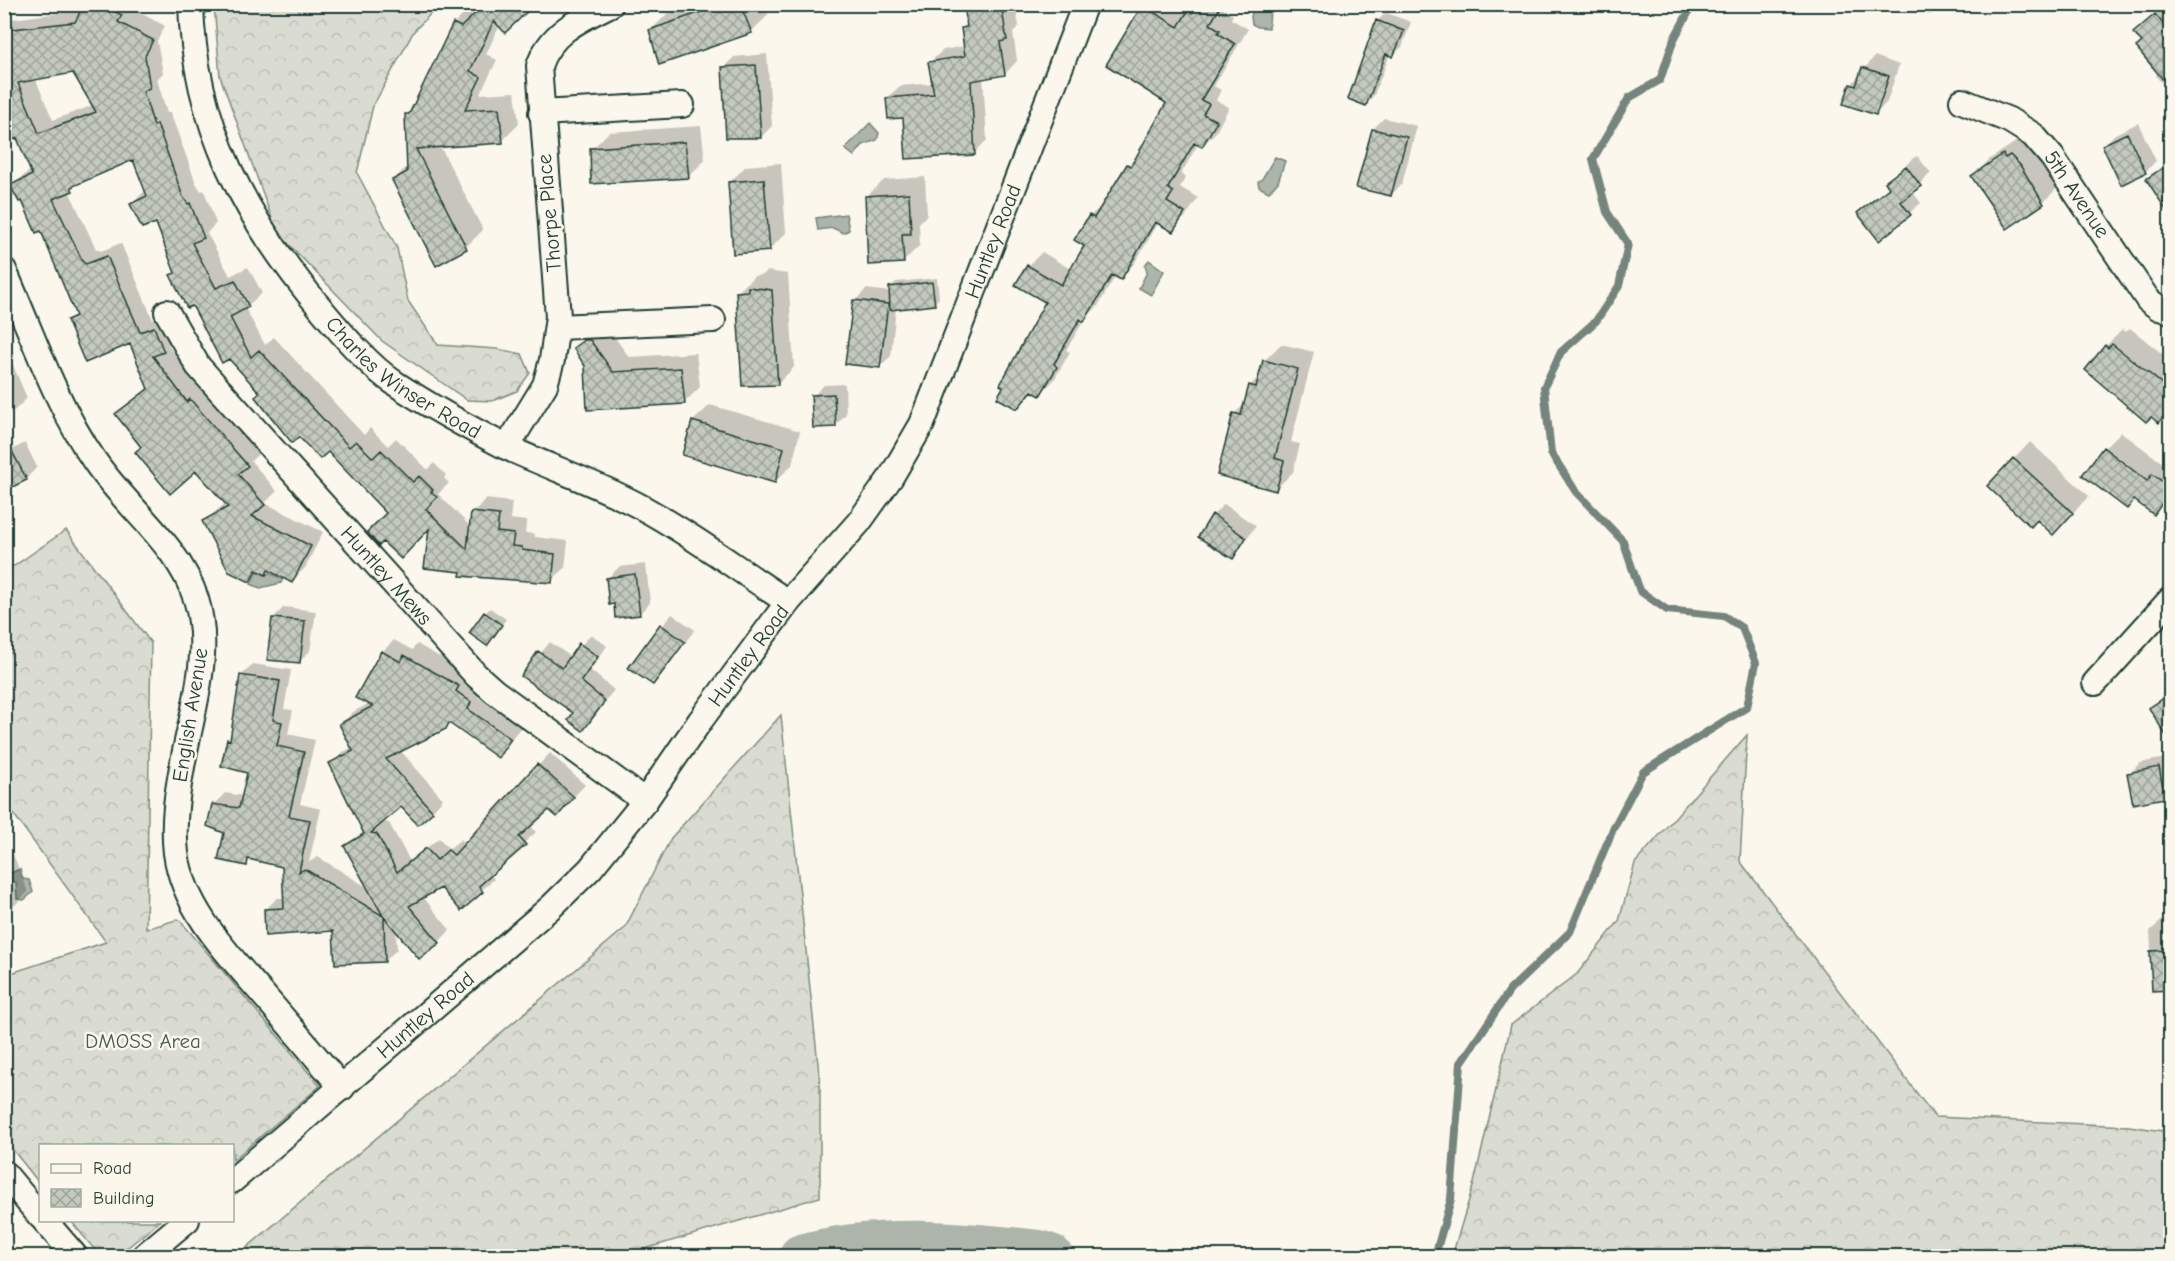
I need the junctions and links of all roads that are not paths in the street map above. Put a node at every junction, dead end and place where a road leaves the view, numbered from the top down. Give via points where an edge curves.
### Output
1 (191, 4) edge
2 (611, 4) edge
3 (1085, 4) edge
4 (1962, 101) dead end
5 (682, 105) dead end
6 (541, 113) junction
7 (4, 270) edge
8 (2170, 311) edge
9 (167, 312) dead end
10 (713, 320) dead end
11 (557, 327) junction
12 (507, 447) junction
13 (2170, 600) edge
14 (788, 602) junction
15 (2095, 683) dead end
16 (645, 801) junction
17 (342, 1088) junction
18 (4, 1173) edge
19 (234, 1179) edge
20 (39, 1215) edge
21 (45, 1222) edge
22 (185, 1222) edge
23 (75, 1257) edge
24 (144, 1257) edge

1 - 12 street, Charles Winser Road via 192,47 207,112 233,178 264,237 339,330 394,382
2 - 6 street, Thorpe Place via 578,21 544,50 539,66
3 - 14 street, Huntley Road via 922,424 859,522
4 - 8 street, 5th Avenue via 2009,120 2033,135 2052,157 2148,300
5 - 6 street
6 - 11 street, Thorpe Place
7 - 17 street, English Avenue via 74,429 112,484 167,547 186,574 195,598 201,620 201,670 174,828 176,856 184,883 220,944
9 - 16 street, Huntley Mews via 198,366 476,675
10 - 11 street
11 - 12 street, Thorpe Place via 545,386
12 - 14 street, Charles Winser Road via 645,508
13 - 15 street
14 - 16 street, Huntley Road
16 - 17 street, Huntley Road via 590,869 551,907
17 - 19 street, Huntley Road
18 - 20 street
21 - 23 street
22 - 24 street

